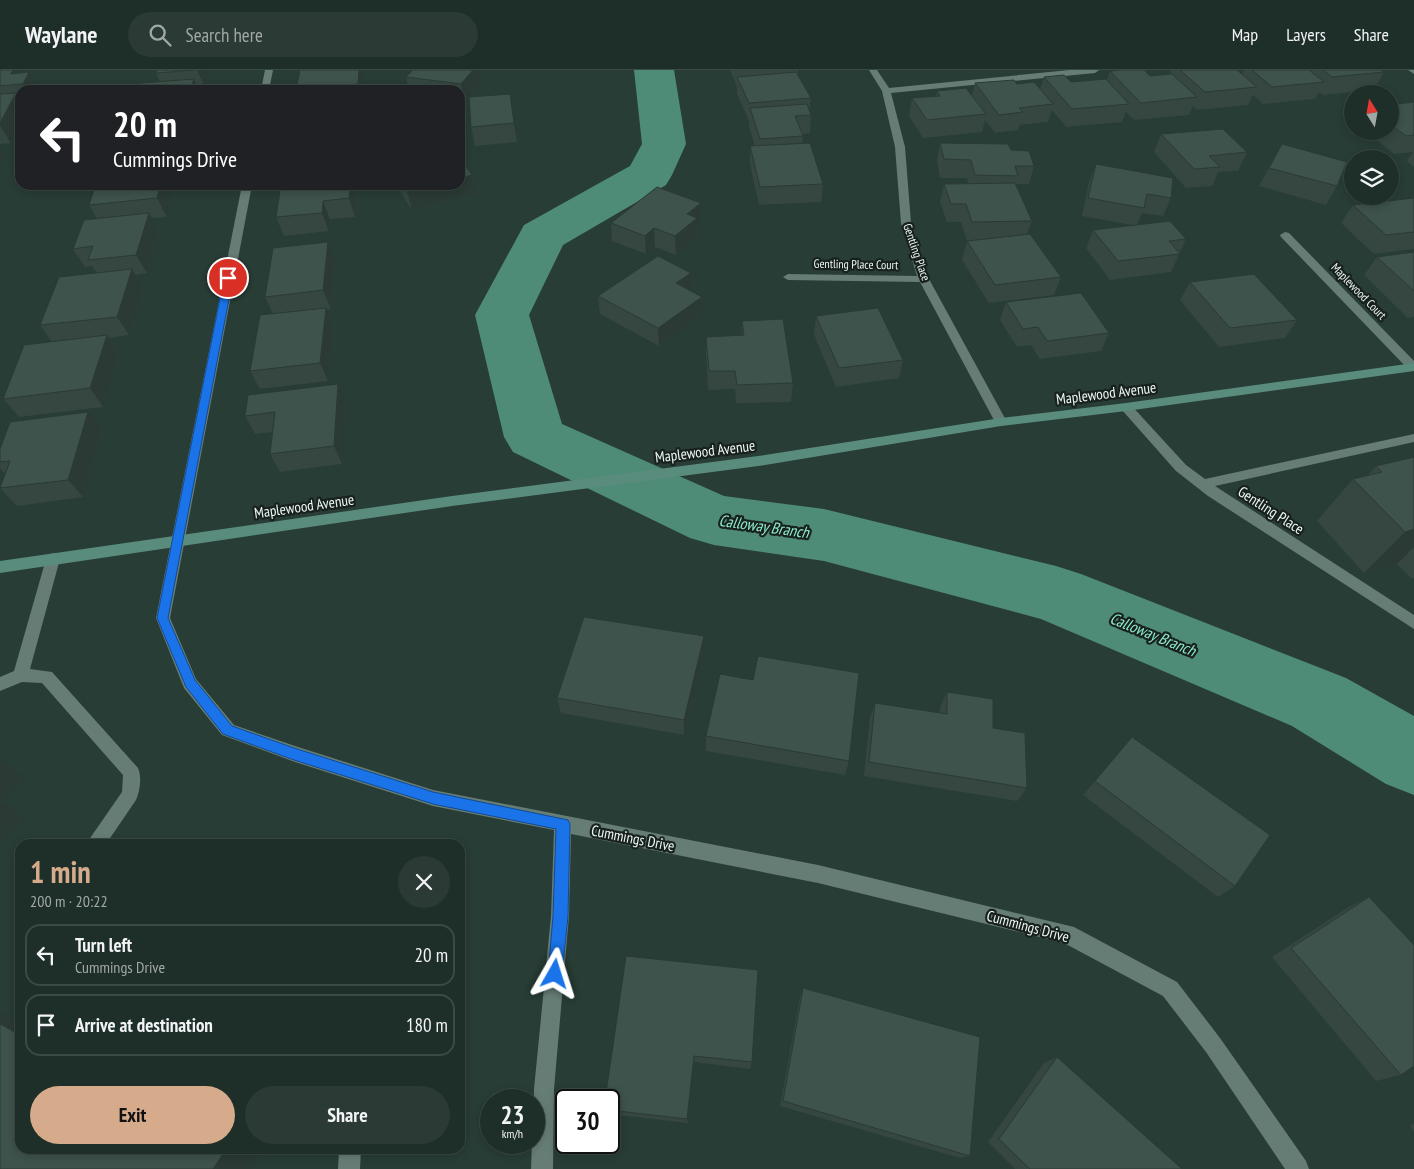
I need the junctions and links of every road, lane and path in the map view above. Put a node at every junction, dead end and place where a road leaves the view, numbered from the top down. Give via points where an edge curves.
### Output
1 (269, 70) edge
2 (873, 70) edge
3 (1095, 70) edge
4 (266, 85) edge
5 (886, 91) junction
6 (246, 190) edge
7 (1285, 235) dead end
8 (788, 277) dead end
9 (924, 279) junction
10 (1414, 367) edge
11 (1126, 407) junction
12 (1001, 422) junction
13 (1414, 438) edge
14 (1203, 484) junction
15 (178, 540) junction
16 (54, 559) junction
17 (0, 567) edge
18 (1414, 623) edge
19 (21, 675) junction
20 (0, 684) edge
21 (563, 824) junction
22 (99, 839) edge
23 (350, 1154) edge
24 (349, 1169) edge
25 (542, 1169) edge
26 (1298, 1169) edge

1 - 4 street
2 - 5 street, Gentling Place
3 - 5 street
5 - 9 street, Gentling Place via 900,147 906,224
6 - 15 street, Cummings Drive
7 - 10 street, Maplewood Court
8 - 9 street, Gentling Place Court
9 - 12 street, Gentling Place
10 - 11 street, Maplewood Avenue
11 - 12 street, Maplewood Avenue
11 - 14 street, Gentling Place via 1181,468
12 - 15 street, Maplewood Avenue via 765,460
13 - 14 street
14 - 18 street, Gentling Place
15 - 16 street, Maplewood Avenue
15 - 21 street, Cummings Drive via 163,618 190,683 228,730 433,798
16 - 17 street, Maplewood Avenue
16 - 19 street
19 - 20 street
19 - 22 street via 46,677 132,773 130,794
21 - 25 street via 560,916 544,1089
21 - 26 street, Cummings Drive via 818,874 1067,934 1170,989 1213,1045
23 - 24 street

